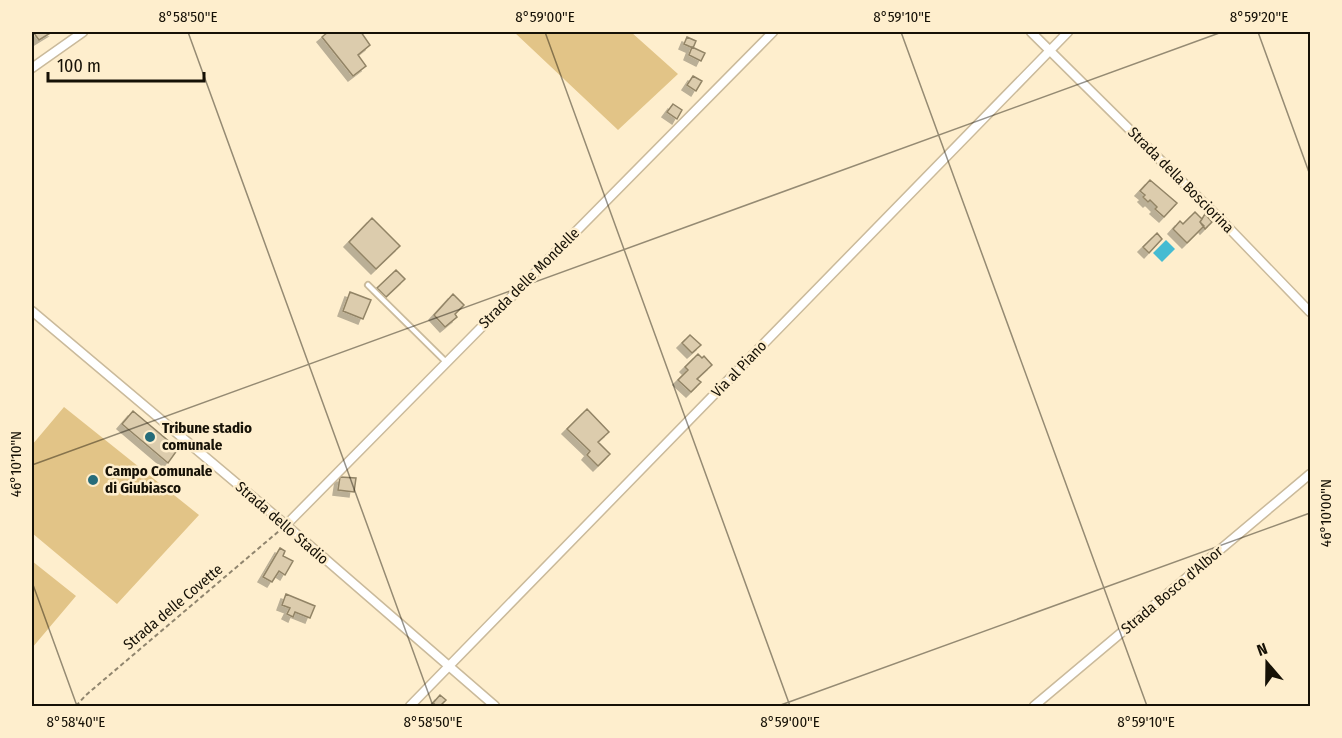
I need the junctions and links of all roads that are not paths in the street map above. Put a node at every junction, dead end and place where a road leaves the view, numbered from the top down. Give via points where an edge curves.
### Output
1 (83, 32) edge
2 (773, 32) edge
3 (1031, 32) edge
4 (1068, 32) edge
5 (1049, 50) junction
6 (32, 68) edge
7 (368, 285) dead end
8 (32, 311) edge
9 (1311, 312) edge
10 (446, 362) junction
11 (1311, 474) edge
12 (286, 525) junction
13 (449, 667) junction
14 (410, 706) edge
15 (495, 706) edge
16 (1034, 706) edge

1 - 6 street
2 - 10 street, Strada delle Mondelle
3 - 5 street, Strada della Bosciorina
4 - 5 street, Via al Piano
5 - 9 street, Strada della Bosciorina
5 - 13 street, Via al Piano
7 - 10 lane
8 - 12 street, Strada dello Stadio
10 - 12 street, Strada delle Mondelle
11 - 16 street, Strada Bosco d'Albor
12 - 13 street, Strada dello Stadio
13 - 14 street, Via al Piano
13 - 15 street, Strada dello Stadio

